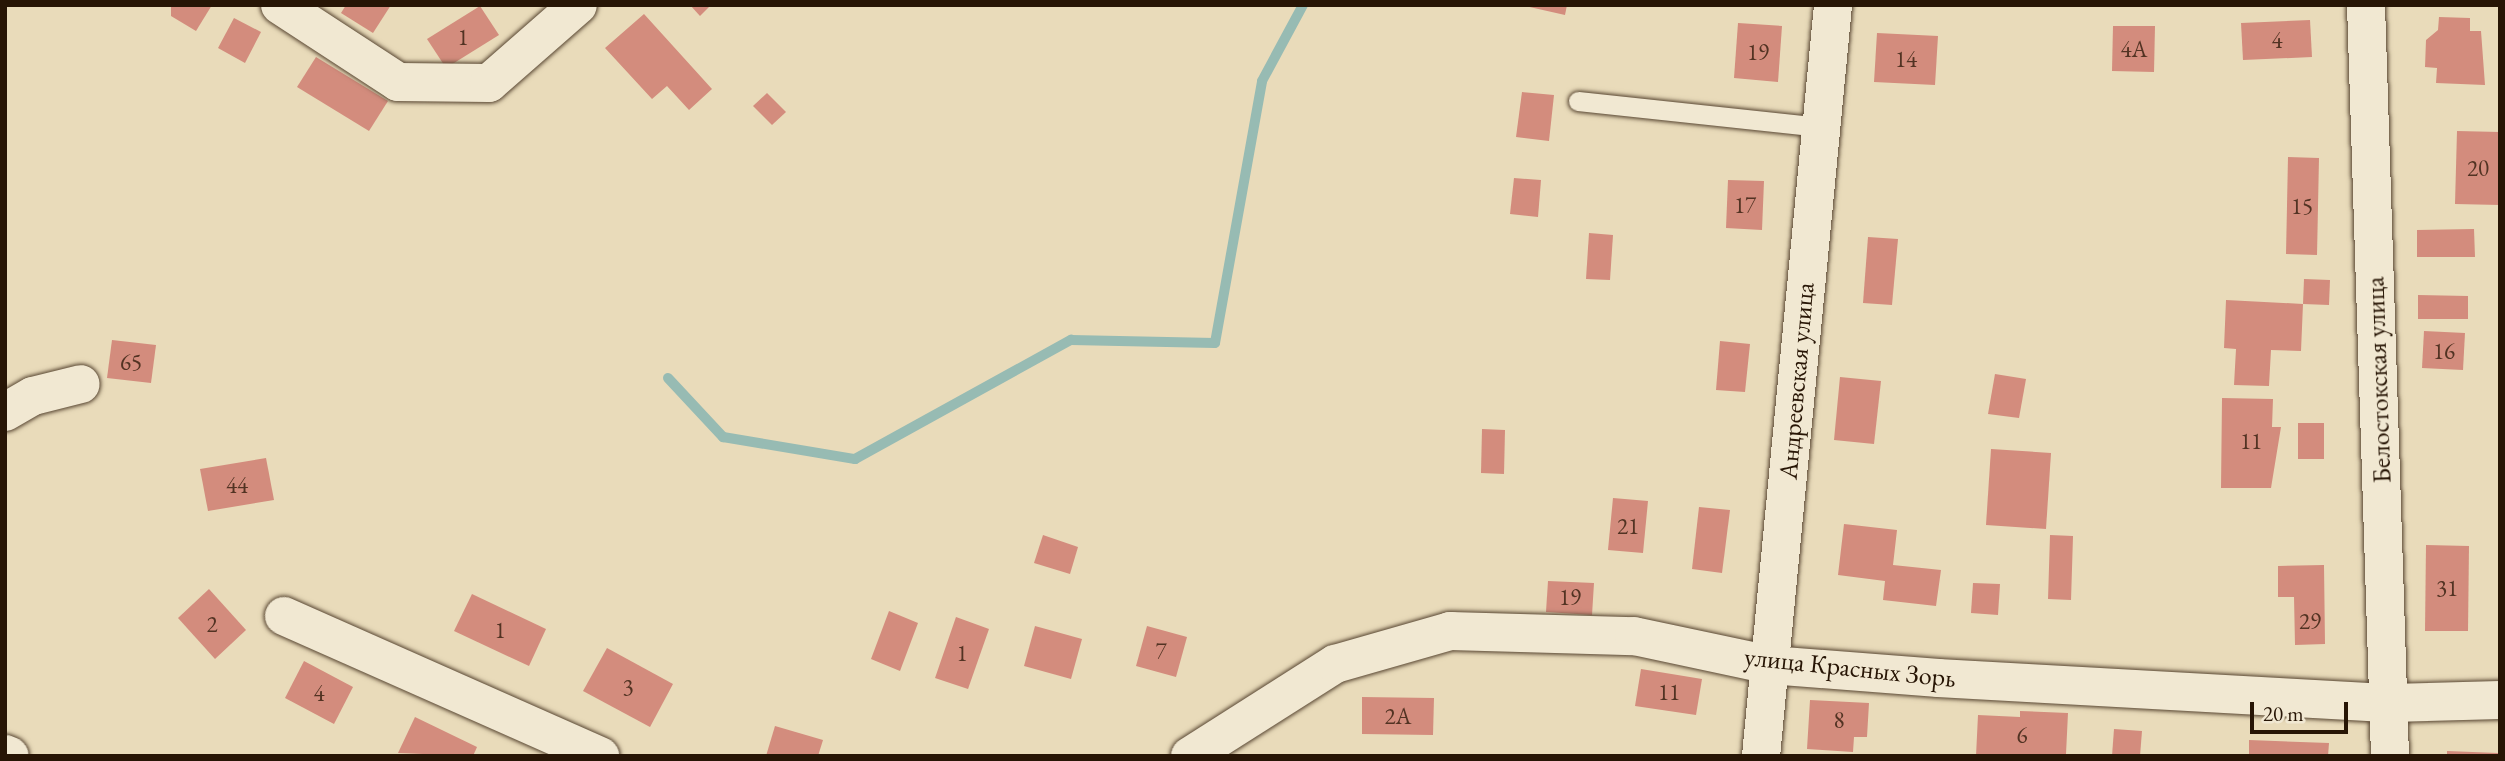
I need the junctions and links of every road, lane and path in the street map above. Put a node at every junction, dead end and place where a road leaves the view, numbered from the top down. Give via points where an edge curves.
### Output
1 (280, 5) edge
2 (578, 5) edge
3 (1833, 5) edge
4 (2366, 5) edge
5 (1578, 101) dead end
6 (1821, 127) junction
7 (81, 384) dead end
8 (5, 412) edge
9 (284, 617) dead end
10 (1770, 665) junction
11 (2500, 700) edge
12 (2390, 703) junction
13 (570, 752) edge
14 (1190, 756) edge
15 (1761, 756) edge
16 (2390, 756) edge

1 - 2 street via 398,82 489,83
3 - 6 street, Андреевская улица
4 - 12 street, Белостокская улица
5 - 6 lane
6 - 10 street, Андреевская улица
7 - 8 street via 33,396
9 - 13 street
10 - 12 street, улица Красных Зорь
10 - 14 street, улица Красных Зорь via 1634,636 1450,631 1335,664
10 - 15 street, Андреевская улица
11 - 12 street, улица Красных Зорь
12 - 16 street, Белостокская улица

